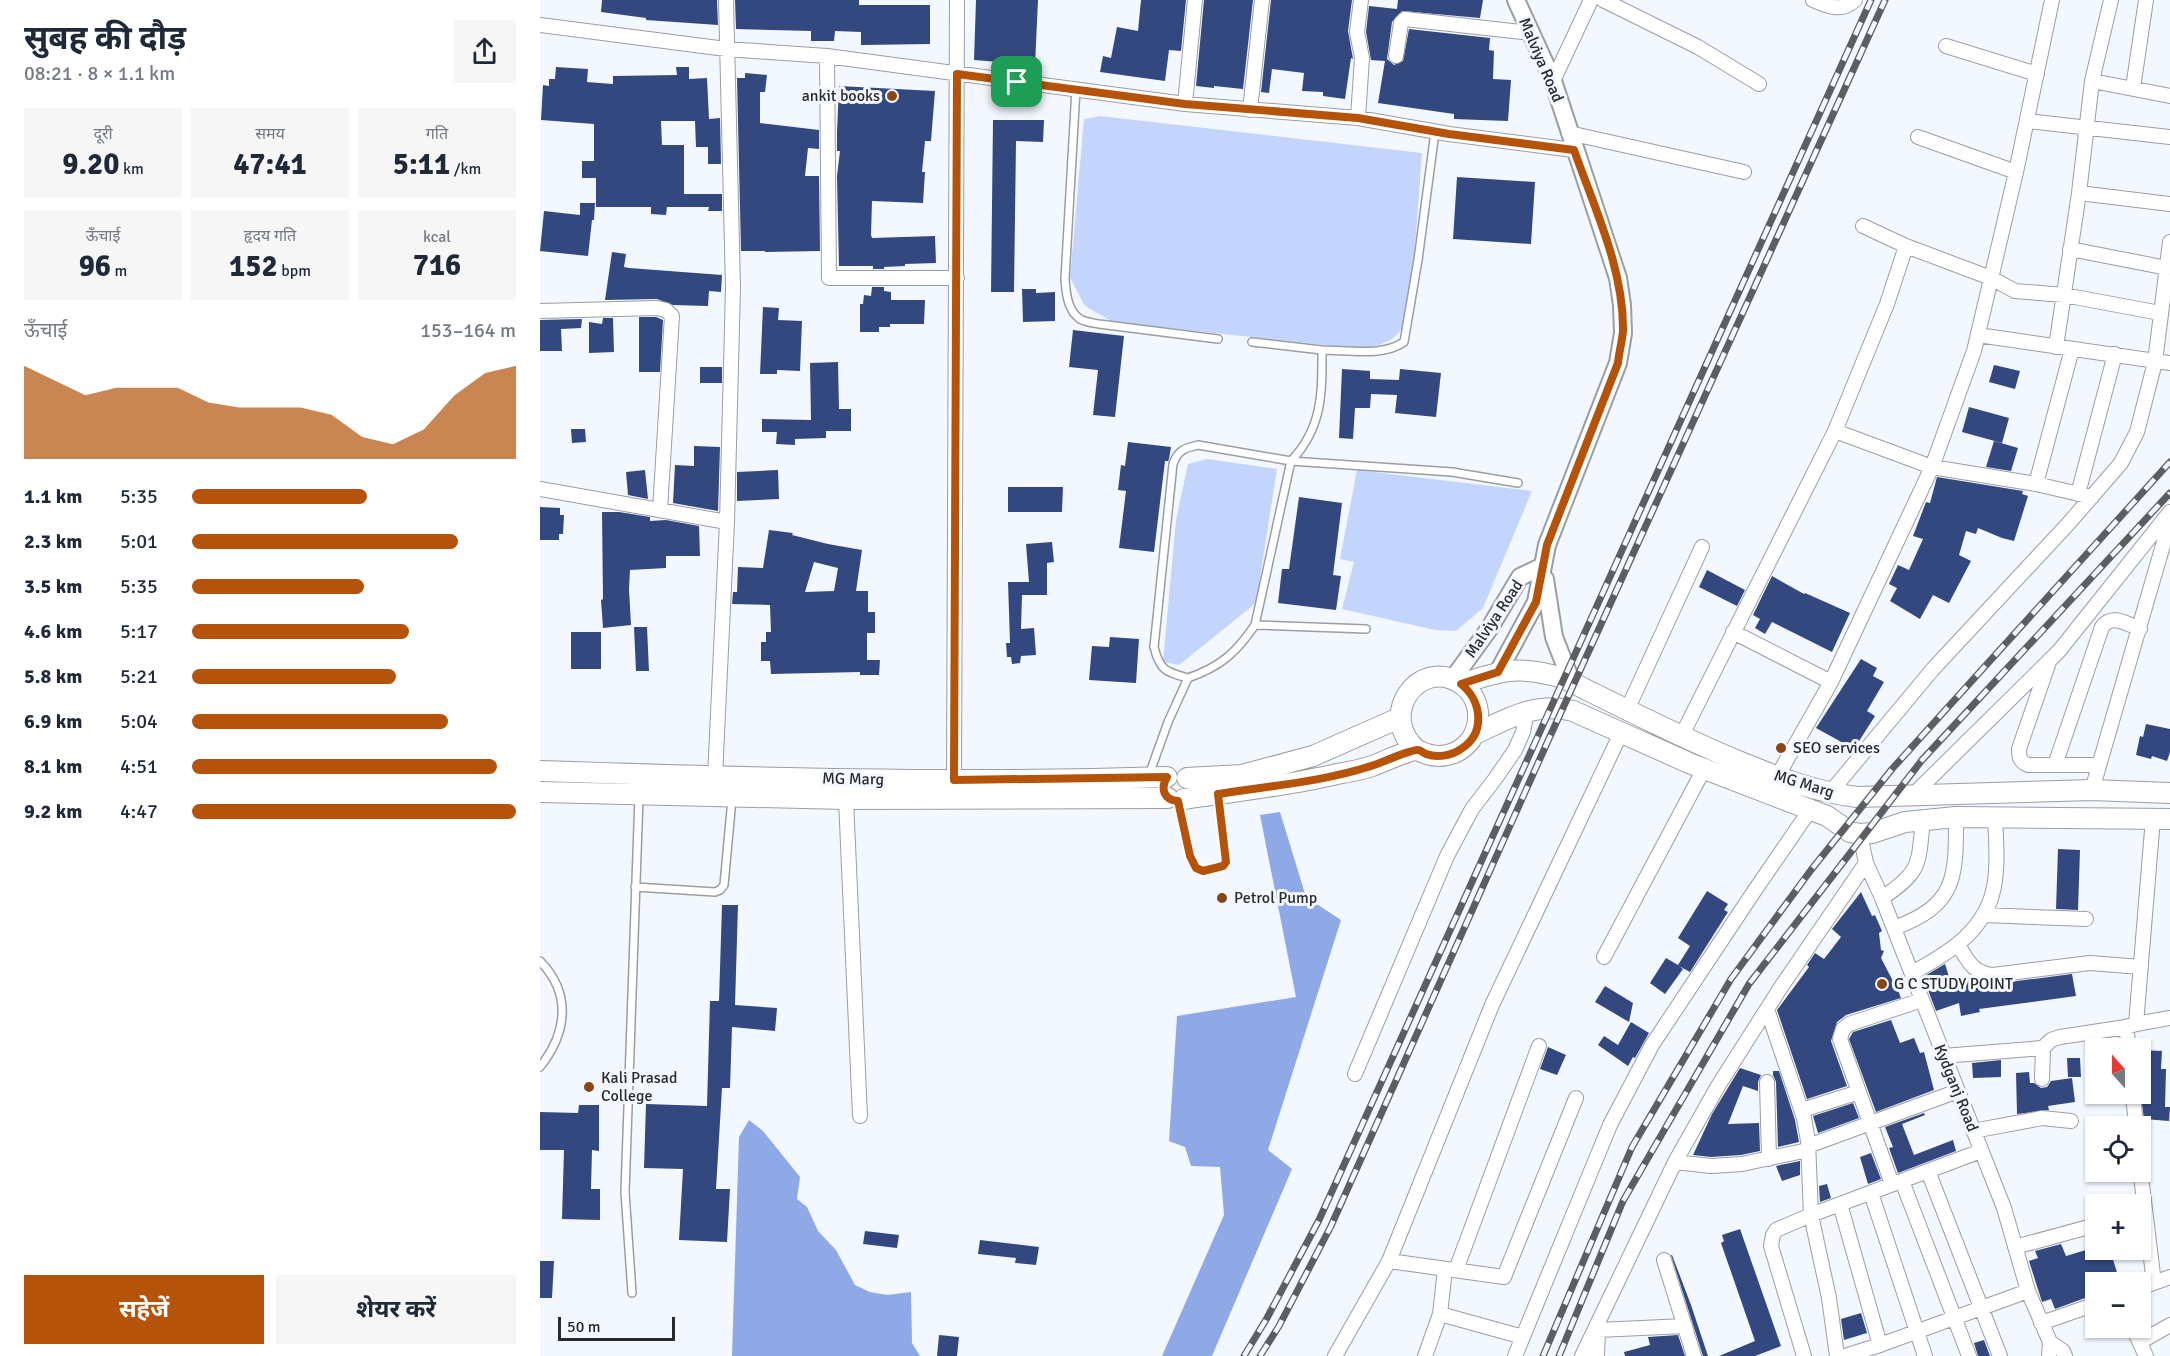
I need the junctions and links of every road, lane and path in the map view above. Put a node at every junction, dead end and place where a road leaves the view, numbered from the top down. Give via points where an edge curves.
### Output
1 (726, 0) edge
2 (957, 0) edge
3 (1195, 0) edge
4 (1262, 0) edge
5 (1360, 0) edge
6 (1516, 0) edge
7 (1591, 0) edge
8 (1603, 0) edge
9 (1812, 0) edge
10 (1855, 0) edge
11 (2052, 0) edge
12 (2110, 0) edge
13 (2146, 0) edge
14 (540, 25) edge
15 (1530, 33) junction
16 (1946, 46) dead end
17 (726, 49) junction
18 (827, 56) junction
19 (1396, 56) dead end
20 (957, 74) junction
21 (2037, 74) junction
22 (1553, 81) junction
23 (2092, 81) junction
24 (1758, 84) dead end
25 (2133, 88) junction
26 (1076, 89) junction
27 (2170, 96) edge
28 (1185, 104) junction
29 (1250, 110) junction
30 (1358, 118) junction
31 (2027, 121) junction
32 (2087, 128) junction
33 (1435, 132) junction
34 (1918, 137) dead end
35 (2170, 137) edge
36 (1572, 141) junction
37 (1744, 172) dead end
38 (2016, 172) junction
39 (2079, 193) junction
40 (2170, 204) edge
41 (1863, 226) dead end
42 (2170, 242) edge
43 (1906, 246) junction
44 (2070, 249) junction
45 (2167, 268) junction
46 (957, 278) junction
47 (1991, 278) junction
48 (2064, 295) junction
49 (540, 310) edge
50 (2160, 313) junction
51 (1978, 335) junction
52 (1218, 339) dead end
53 (1252, 342) dead end
54 (2056, 347) junction
55 (2072, 349) junction
56 (1322, 350) junction
57 (2115, 354) junction
58 (2155, 362) junction
59 (2170, 363) edge
60 (1834, 431) junction
61 (1291, 461) junction
62 (1932, 466) junction
63 (1518, 483) dead end
64 (2036, 484) junction
65 (540, 489) edge
66 (2085, 495) junction
67 (660, 510) junction
68 (2170, 512) edge
69 (2170, 521) edge
70 (727, 522) junction
71 (1702, 547) dead end
72 (1543, 566) junction
73 (1255, 625) junction
74 (1366, 629) dead end
75 (2140, 629) junction
76 (1732, 632) junction
77 (2050, 660) junction
78 (1498, 672) junction
79 (1188, 678) junction
80 (1457, 682) junction
81 (1830, 682) junction
82 (1572, 683) junction
83 (1627, 710) junction
84 (1527, 711) junction
85 (1400, 718) junction
86 (1621, 733) junction
87 (1474, 734) junction
88 (1681, 737) junction
89 (1417, 750) junction
90 (2055, 765) junction
91 (2099, 765) junction
92 (1704, 769) junction
93 (540, 771) edge
94 (715, 777) junction
95 (1157, 777) junction
96 (1777, 777) junction
97 (1188, 778) junction
98 (954, 780) junction
99 (2092, 790) junction
100 (540, 792) edge
101 (2170, 793) edge
102 (639, 794) junction
103 (1218, 794) junction
104 (1829, 794) junction
105 (732, 796) junction
106 (1912, 796) junction
107 (846, 799) junction
108 (1177, 799) junction
109 (1810, 810) junction
110 (1995, 816) junction
111 (1956, 817) junction
112 (2162, 818) edge
113 (1923, 820) junction
114 (1860, 834) junction
115 (1866, 863) junction
116 (635, 887) junction
117 (1882, 897) junction
118 (1983, 915) junction
119 (2086, 919) dead end
120 (1894, 928) junction
121 (1958, 945) junction
122 (1604, 957) dead end
123 (540, 961) edge
124 (2141, 967) junction
125 (1912, 973) junction
126 (1922, 1000) junction
127 (1767, 1009) junction
128 (2170, 1018) edge
129 (2131, 1025) junction
130 (2130, 1038) edge
131 (1539, 1046) dead end
132 (2043, 1048) junction
133 (1943, 1056) junction
134 (540, 1067) edge
135 (1355, 1074) dead end
136 (2042, 1079) dead end
137 (1767, 1082) dead end
138 (1958, 1091) junction
139 (1859, 1092) junction
140 (1576, 1098) dead end
141 (1802, 1110) junction
142 (860, 1116) dead end
143 (2071, 1120) dead end
144 (1871, 1124) junction
145 (1973, 1131) junction
146 (1808, 1148) junction
147 (1981, 1151) junction
148 (1769, 1158) junction
149 (1675, 1162) junction
150 (1928, 1171) junction
151 (1897, 1183) junction
152 (1871, 1192) junction
153 (1840, 1204) junction
154 (1811, 1215) junction
155 (2085, 1228) edge
156 (2015, 1247) junction
157 (1664, 1260) dead end
158 (2150, 1260) edge
159 (1389, 1261) junction
160 (1451, 1270) junction
161 (2170, 1277) edge
162 (2154, 1283) junction
163 (2151, 1284) edge
164 (2028, 1291) junction
165 (632, 1293) dead end
166 (2085, 1308) edge
167 (1982, 1309) junction
168 (1440, 1314) junction
169 (1955, 1319) junction
170 (2041, 1323) junction
171 (1598, 1326) junction
172 (1685, 1326) junction
173 (2170, 1326) edge
174 (1916, 1332) junction
175 (1523, 1337) junction
176 (2138, 1338) edge
177 (2140, 1342) junction
178 (1887, 1348) edge
179 (2050, 1349) edge
180 (1335, 1356) edge
181 (1425, 1356) edge
182 (1515, 1356) edge
183 (1582, 1356) edge
184 (1597, 1356) edge
185 (1694, 1356) edge
186 (1804, 1356) edge
187 (1837, 1356) edge
188 (1845, 1356) edge
189 (1925, 1356) edge
190 (1969, 1356) edge
191 (2000, 1356) edge
192 (2065, 1356) edge
193 (2146, 1356) edge

1 - 17 street
2 - 20 street
3 - 28 street
4 - 29 street
5 - 30 street
6 - 15 street, Malviya Road
7 - 22 street
8 - 24 street via 1698,47
9 - 10 street via 1842,8
11 - 21 street
12 - 23 street
13 - 25 street
14 - 17 street
15 - 19 street via 1406,19 1401,23
15 - 22 street, Malviya Road
16 - 21 street
17 - 18 street
17 - 70 street via 733,287
18 - 20 street
18 - 46 street via 829,278
20 - 26 street
20 - 46 street
21 - 31 street
22 - 36 street, Malviya Road
23 - 25 street
23 - 32 street
25 - 27 street
26 - 28 street
26 - 52 lane via 1065,279 1072,310 1080,319 1099,324
28 - 29 street
29 - 30 street
30 - 33 street
31 - 32 street
31 - 38 street
32 - 35 street
32 - 39 street
33 - 36 street
33 - 56 lane via 1404,342 1383,351
34 - 38 street
36 - 37 street
36 - 72 street, Malviya Road via 1618,278 1623,333 1618,363 1547,545
38 - 47 street
39 - 40 street
39 - 44 street
41 - 43 street
42 - 45 street
43 - 47 street
43 - 60 street via 1887,304
44 - 45 street
44 - 48 street
45 - 50 street
46 - 98 street
47 - 48 street via 2015,291
47 - 51 street
48 - 50 street
48 - 54 street
49 - 67 street via 657,308 672,316
50 - 58 street
51 - 54 street
51 - 62 street
53 - 56 lane
54 - 55 street
55 - 57 street
55 - 64 street
56 - 61 lane via 1322,395 1311,435
57 - 58 street
57 - 66 street
58 - 59 street
58 - 66 street via 2137,432 2121,463
60 - 62 street
60 - 76 street
61 - 63 lane via 1452,472
61 - 73 lane
61 - 79 lane via 1198,445 1177,454 1154,647 1166,672
62 - 64 street
62 - 81 street
64 - 66 street
65 - 67 street
66 - 104 street via 2068,524 1933,669
67 - 70 street
68 - 77 street
69 - 75 street
70 - 94 street
71 - 83 street
72 - 78 street, Malviya Road via 1536,602
72 - 80 street, Malviya Road via 1520,577
72 - 82 street via 1554,637
73 - 74 lane
73 - 79 lane via 1240,648 1208,671
75 - 90 street via 2116,620 2102,627
75 - 91 street
76 - 81 street
76 - 88 street
77 - 90 street via 2019,756 2028,765
77 - 106 street
78 - 80 main road, MG Marg
78 - 82 main road, MG Marg via 1543,672
79 - 95 lane via 1168,723
80 - 85 main road via 1434,678 1416,685 1404,699
80 - 87 main road via 1477,706 1479,716
81 - 96 street
82 - 83 main road, MG Marg
83 - 88 main road, MG Marg
84 - 86 main road, MG Marg via 1541,707 1573,711
84 - 87 main road, MG Marg
84 - 135 street via 1515,750 1472,809 1447,856
85 - 89 main road via 1404,736
85 - 97 main road, MG Marg via 1313,756 1242,775
86 - 92 main road, MG Marg
86 - 159 street via 1492,1005
87 - 89 main road via 1462,749 1445,756
88 - 96 main road, MG Marg
89 - 103 main road via 1324,777
90 - 91 street
91 - 99 street
92 - 109 main road, MG Marg
92 - 122 street
93 - 94 main road, MG Marg
94 - 98 main road, MG Marg
95 - 97 main road, MG Marg via 1175,773
95 - 98 main road, MG Marg
95 - 108 main road via 1163,791
96 - 104 main road, MG Marg
97 - 108 main road via 1191,790
99 - 101 main road, MG Marg
99 - 106 main road, MG Marg
100 - 102 main road
102 - 105 main road
102 - 116 lane
103 - 108 main road
103 - 108 lane via 1226,862 1203,871 1196,868 1190,856
104 - 106 main road, MG Marg
105 - 107 main road
105 - 116 lane via 724,885 720,890
107 - 108 main road
107 - 142 street
109 - 114 main road, MG Marg
109 - 175 street via 1652,1045 1610,1125
110 - 111 main road
110 - 112 main road
110 - 118 street via 1992,894
111 - 113 main road
111 - 120 street via 1956,864 1951,881 1937,905 1918,919
112 - 124 street
113 - 114 main road
113 - 117 street via 1913,873
114 - 115 street, Kydganj Road
115 - 117 street, Kydganj Road
115 - 127 street
116 - 165 lane via 625,1192
117 - 120 street, Kydganj Road
118 - 119 street
118 - 121 street
120 - 125 street, Kydganj Road
121 - 124 street via 1982,974 2090,963
121 - 125 street
123 - 134 lane via 557,986 563,1016 553,1051
124 - 129 street
125 - 126 street, Kydganj Road
126 - 133 street, Kydganj Road
126 - 139 street via 1843,1029 1840,1039
127 - 141 street
127 - 149 street
128 - 129 street
129 - 130 street
129 - 132 street via 2060,1037
131 - 160 street
132 - 133 street
132 - 136 street
133 - 138 street, Kydganj Road
137 - 148 street
138 - 144 street
138 - 145 street, Kydganj Road
139 - 141 street
139 - 144 street
140 - 160 street via 1504,1277
141 - 146 street
143 - 145 street via 2042,1118
144 - 146 street
144 - 151 street
145 - 147 street, Kydganj Road
146 - 148 street
146 - 154 street
147 - 150 street
147 - 156 street, Kydganj Road
148 - 149 street via 1711,1166
149 - 171 street
150 - 151 street
150 - 167 street
151 - 152 street
151 - 169 street
152 - 153 street
152 - 174 street
153 - 154 street
153 - 178 street
154 - 186 street via 1776,1230 1772,1246
154 - 187 street
155 - 156 street
156 - 164 street, Kydganj Road
157 - 172 street
158 - 162 street
159 - 160 street
159 - 180 street
160 - 168 street
161 - 162 street
162 - 163 street
164 - 167 street
164 - 170 street, Kydganj Road
166 - 170 street
167 - 169 street
167 - 191 street
168 - 175 street
168 - 181 street
169 - 174 street
169 - 190 street
170 - 179 street, Kydganj Road
171 - 172 street
171 - 183 street
171 - 184 street
172 - 185 street
173 - 177 street
174 - 178 street
174 - 189 street
175 - 182 street
176 - 177 street
177 - 193 street
178 - 188 street
179 - 192 street, Kydganj Road via 2062,1351

